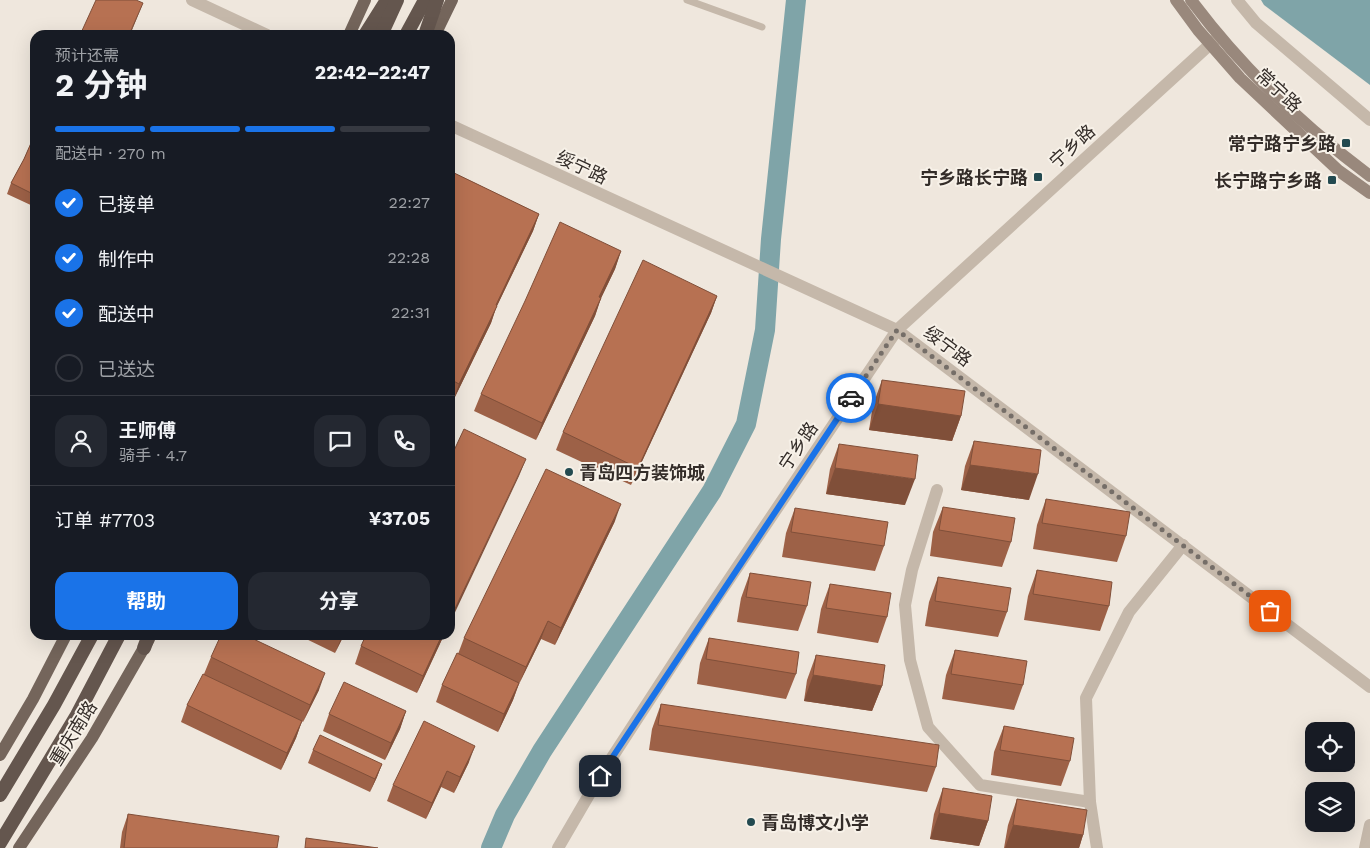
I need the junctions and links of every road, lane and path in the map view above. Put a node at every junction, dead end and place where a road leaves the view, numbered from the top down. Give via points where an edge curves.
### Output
1 (192, 0) edge
2 (365, 0) edge
3 (387, 0) edge
4 (397, 0) edge
5 (426, 0) edge
6 (437, 0) edge
7 (452, 0) edge
8 (687, 0) edge
9 (1176, 0) edge
10 (1191, 0) edge
11 (1237, 0) edge
12 (762, 27) dead end
13 (256, 30) edge
14 (351, 30) edge
15 (368, 30) edge
16 (383, 30) edge
17 (409, 30) edge
18 (427, 30) edge
19 (437, 30) edge
20 (1215, 40) junction
21 (1370, 120) edge
22 (455, 127) edge
23 (1370, 176) edge
24 (1370, 194) edge
25 (897, 330) junction
26 (937, 490) dead end
27 (1183, 545) junction
28 (63, 640) edge
29 (89, 640) edge
30 (116, 640) edge
31 (148, 640) edge
32 (1370, 687) edge
33 (0, 756) edge
34 (0, 795) edge
35 (1090, 802) junction
36 (1370, 825) edge
37 (0, 843) edge
38 (19, 848) edge
39 (558, 848) edge
40 (1097, 848) edge
41 (1365, 848) edge

1 - 13 street
2 - 14 main road
3 - 15 highway
4 - 16 highway
5 - 17 highway
6 - 18 highway
7 - 19 main road
8 - 12 lane
9 - 20 main road, 常宁路
10 - 20 main road, 常宁路
11 - 21 street via 1256,23
20 - 23 main road, 常宁路 via 1341,154
20 - 24 main road, 常宁路 via 1240,78 1339,171
20 - 25 street, 宁乡路
22 - 25 street, 绥宁路
25 - 27 street, 绥宁路
25 - 39 street, 宁乡路 via 600,776
26 - 35 street via 912,570 905,605 910,660 928,727 980,785
27 - 32 street, 绥宁路
27 - 35 street via 1129,612 1086,698
28 - 33 main road
29 - 34 highway
30 - 37 highway via 77,715
31 - 38 main road, 重庆南路 via 92,738
35 - 40 street
36 - 41 street

